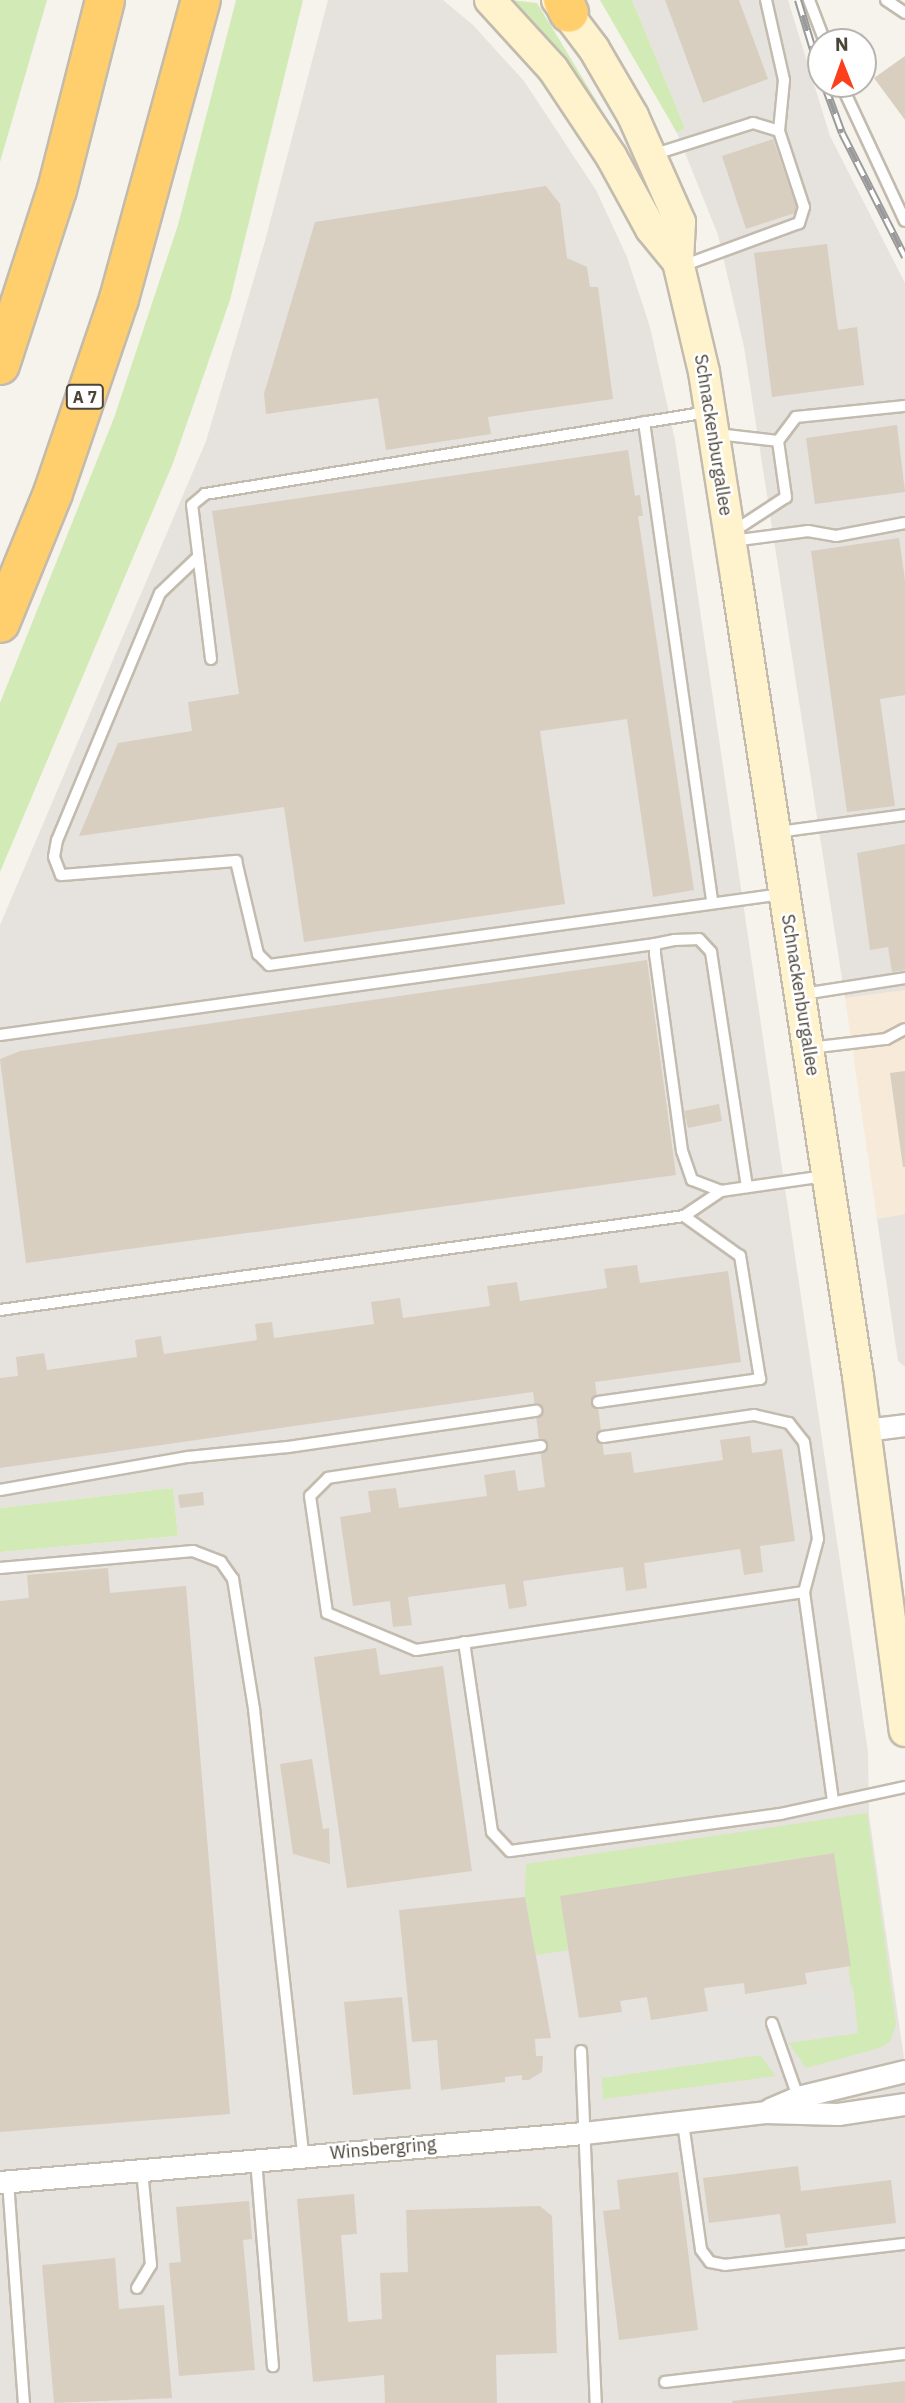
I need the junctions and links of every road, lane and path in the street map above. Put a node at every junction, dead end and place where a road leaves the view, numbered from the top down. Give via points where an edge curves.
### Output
1 (105, 0) edge
2 (201, 0) edge
3 (490, 0) edge
4 (766, 0) edge
5 (809, 0) edge
6 (886, 0) edge
7 (563, 4) edge
8 (905, 13) edge
9 (820, 28) edge
10 (848, 98) edge
11 (779, 131) junction
12 (652, 155) junction
13 (905, 221) edge
14 (679, 265) junction
15 (0, 365) edge
16 (905, 406) edge
17 (644, 422) junction
18 (712, 423) junction
19 (778, 441) junction
20 (905, 523) edge
21 (730, 537) junction
22 (198, 558) junction
23 (0, 623) edge
24 (211, 659) dead end
25 (905, 815) edge
26 (775, 832) junction
27 (785, 894) junction
28 (712, 902) junction
29 (656, 944) junction
30 (905, 978) edge
31 (800, 994) junction
32 (905, 1029) edge
33 (0, 1035) edge
34 (809, 1048) junction
35 (827, 1176) junction
36 (747, 1186) junction
37 (721, 1191) junction
38 (684, 1216) junction
39 (0, 1307) edge
40 (598, 1402) dead end
41 (536, 1411) dead end
42 (905, 1425) edge
43 (864, 1430) junction
44 (603, 1437) dead end
45 (541, 1446) dead end
46 (0, 1490) edge
47 (0, 1568) edge
48 (804, 1592) junction
49 (464, 1642) junction
50 (904, 1713) edge
51 (905, 1787) edge
52 (833, 1802) junction
53 (772, 2023) dead end
54 (581, 2051) dead end
55 (905, 2071) edge
56 (798, 2097) junction
57 (905, 2104) edge
58 (765, 2112) junction
59 (684, 2123) junction
60 (584, 2133) junction
61 (303, 2156) junction
62 (256, 2160) junction
63 (142, 2169) junction
64 (4, 2182) edge
65 (905, 2244) edge
66 (137, 2288) dead end
67 (905, 2354) edge
68 (274, 2366) dead end
69 (665, 2382) dead end
70 (24, 2403) edge
71 (596, 2403) edge

1 - 15 highway via 60,178
2 - 23 highway, A 7 via 119,299 53,492
3 - 14 main road, Schnackenburgallee via 553,69 611,156 651,229
4 - 11 lane via 785,80
5 - 9 lane
6 - 8 lane
7 - 12 main road, Schnackenburgallee
10 - 13 lane
11 - 12 lane via 753,122
11 - 14 lane via 804,207 799,223
12 - 14 main road, Schnackenburgallee via 680,222
14 - 18 main road, Schnackenburgallee
16 - 19 lane via 796,417
17 - 18 lane
17 - 22 lane via 205,494 192,505
17 - 28 lane
18 - 19 lane
18 - 21 main road, Schnackenburgallee
19 - 21 lane via 786,497
20 - 21 lane via 836,536 808,531
21 - 26 main road, Schnackenburgallee
22 - 24 lane
22 - 28 lane via 160,593 57,841 54,857 61,875 236,861 258,954 269,965
25 - 26 lane
26 - 27 main road, Schnackenburgallee
27 - 28 lane
27 - 31 main road, Schnackenburgallee
29 - 33 lane
29 - 36 lane via 699,939 711,951
29 - 37 lane via 686,1167 692,1180
30 - 31 lane
31 - 34 main road, Schnackenburgallee
32 - 34 lane via 886,1040
34 - 35 main road, Schnackenburgallee
35 - 36 lane
35 - 43 main road, Schnackenburgallee
36 - 37 lane
37 - 38 lane
38 - 39 lane
38 - 40 lane via 740,1256 760,1379
41 - 46 lane via 188,1457
42 - 43 street
43 - 50 main road, Schnackenburgallee
44 - 48 lane via 754,1415 789,1423 804,1442 818,1539
45 - 49 lane via 328,1478 310,1496 327,1614 416,1650
47 - 61 lane via 193,1551 220,1562 233,1579 254,1709
48 - 49 lane
48 - 52 lane
49 - 52 lane via 492,1832 510,1851
51 - 52 lane
53 - 56 lane
54 - 60 lane
55 - 56 street, Winsbergring
56 - 58 street, Winsbergring
57 - 58 street, Winsbergring via 838,2114
58 - 59 street, Winsbergring
59 - 60 street, Winsbergring
59 - 65 lane via 701,2250 710,2262 725,2265
60 - 61 street, Winsbergring
60 - 71 lane
61 - 62 street, Winsbergring
62 - 63 street, Winsbergring
62 - 68 lane
63 - 64 street, Winsbergring
63 - 66 lane via 151,2265
64 - 70 lane
67 - 69 lane

